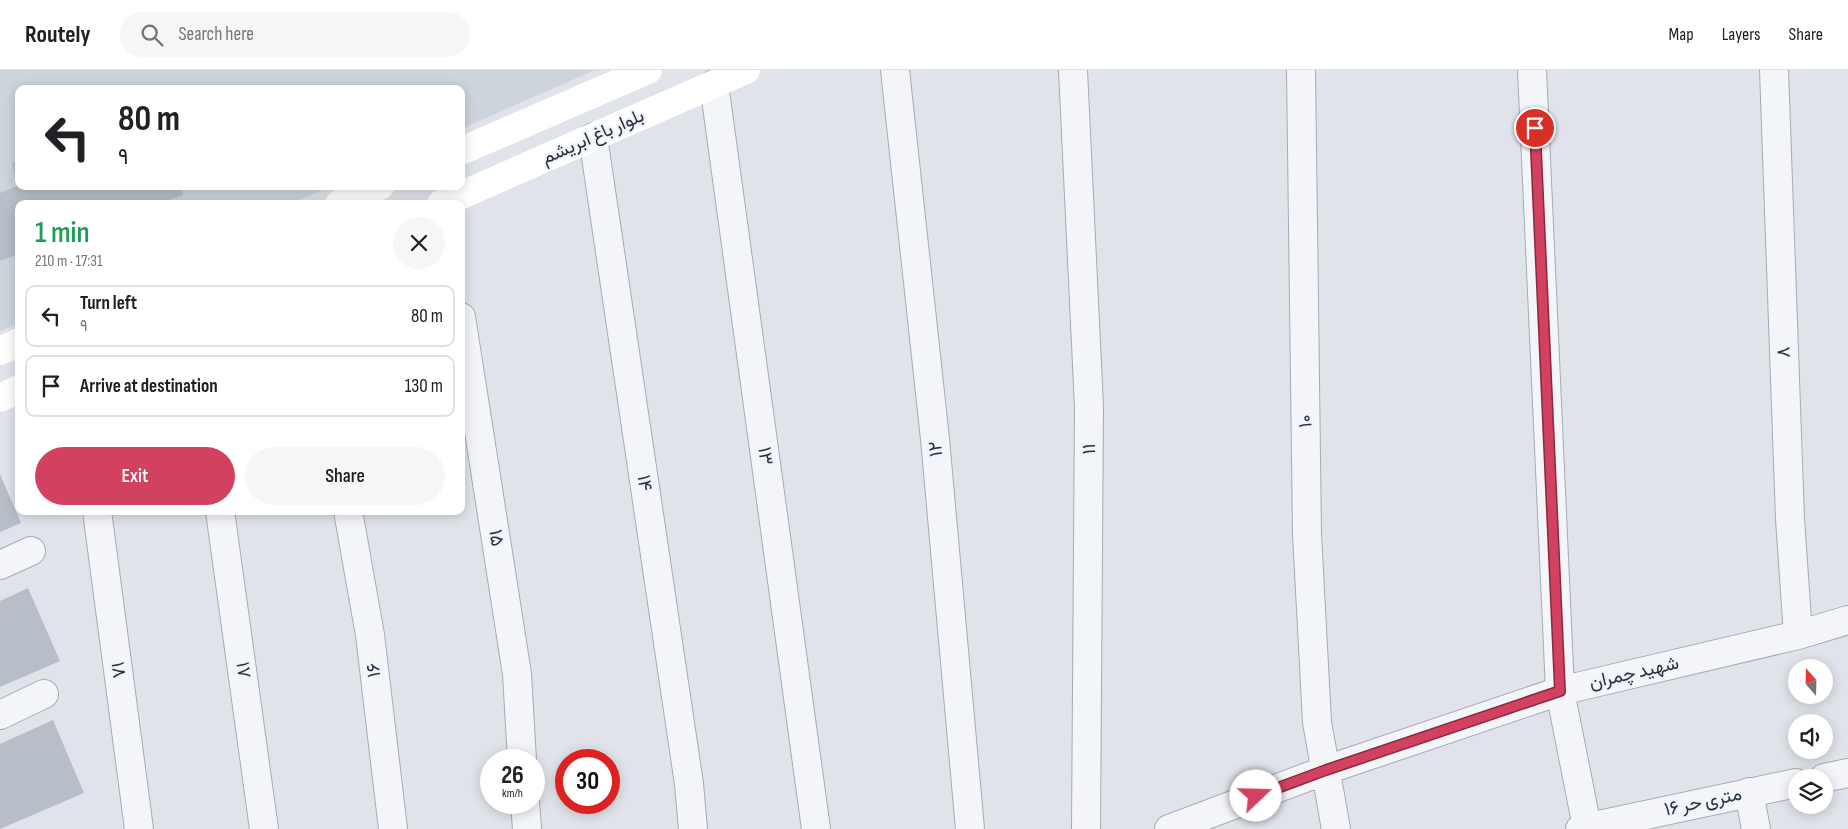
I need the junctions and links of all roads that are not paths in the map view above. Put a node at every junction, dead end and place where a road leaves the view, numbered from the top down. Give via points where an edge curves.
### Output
1 (648, 70) edge
2 (746, 70) edge
3 (897, 70) edge
4 (1074, 70) edge
5 (1301, 70) edge
6 (1532, 70) edge
7 (1774, 70) edge
8 (714, 84) junction
9 (593, 137) junction
10 (465, 149) edge
11 (371, 190) edge
12 (348, 200) edge
13 (450, 200) edge
14 (465, 342) edge
15 (15, 344) edge
16 (0, 351) edge
17 (15, 391) edge
18 (0, 398) edge
19 (98, 515) edge
20 (221, 515) edge
21 (349, 515) edge
22 (31, 551) dead end
23 (0, 566) edge
24 (1848, 620) edge
25 (1798, 634) junction
26 (1560, 691) junction
27 (44, 694) dead end
28 (0, 715) edge
29 (521, 749) edge
30 (1326, 770) junction
31 (1848, 773) edge
32 (1833, 776) edge
33 (1788, 785) edge
34 (1749, 792) junction
35 (526, 814) edge
36 (1584, 828) edge
37 (139, 829) edge
38 (264, 829) edge
39 (393, 829) edge
40 (527, 829) edge
41 (693, 829) edge
42 (816, 829) edge
43 (970, 829) edge
44 (1086, 829) edge
45 (1169, 829) edge
46 (1336, 829) edge
47 (1756, 829) edge

1 - 10 main road, بلوار باغ ابریشم
2 - 8 main road, بلوار باغ ابریشم
3 - 43 street, ۱۲
4 - 44 street, ۱۱ via 1089,407
5 - 30 street, ۱۰ via 1307,534 1317,722
6 - 26 street
7 - 25 street, ۸ via 1790,519
8 - 9 main road, بلوار باغ ابریشم
8 - 42 street, ۱۳
9 - 13 main road, بلوار باغ ابریشم
9 - 41 street, ۱۴
11 - 12 main road
14 - 29 street, ۱۵ via 517,674
15 - 16 main road
17 - 18 main road
19 - 37 street, ۱۸
20 - 38 street, ۱۷
21 - 39 street, ۱۶ via 370,635
22 - 23 street
24 - 25 street, شهید چمران
25 - 26 street, شهید چمران
26 - 30 street, شهید چمران
26 - 36 street
27 - 28 street
30 - 45 street, شهید چمران
30 - 46 street, ۱۰
31 - 32 street
33 - 34 street, ۱۶ متری حر
34 - 36 street, ۱۶ متری حر
34 - 47 street
35 - 40 street

